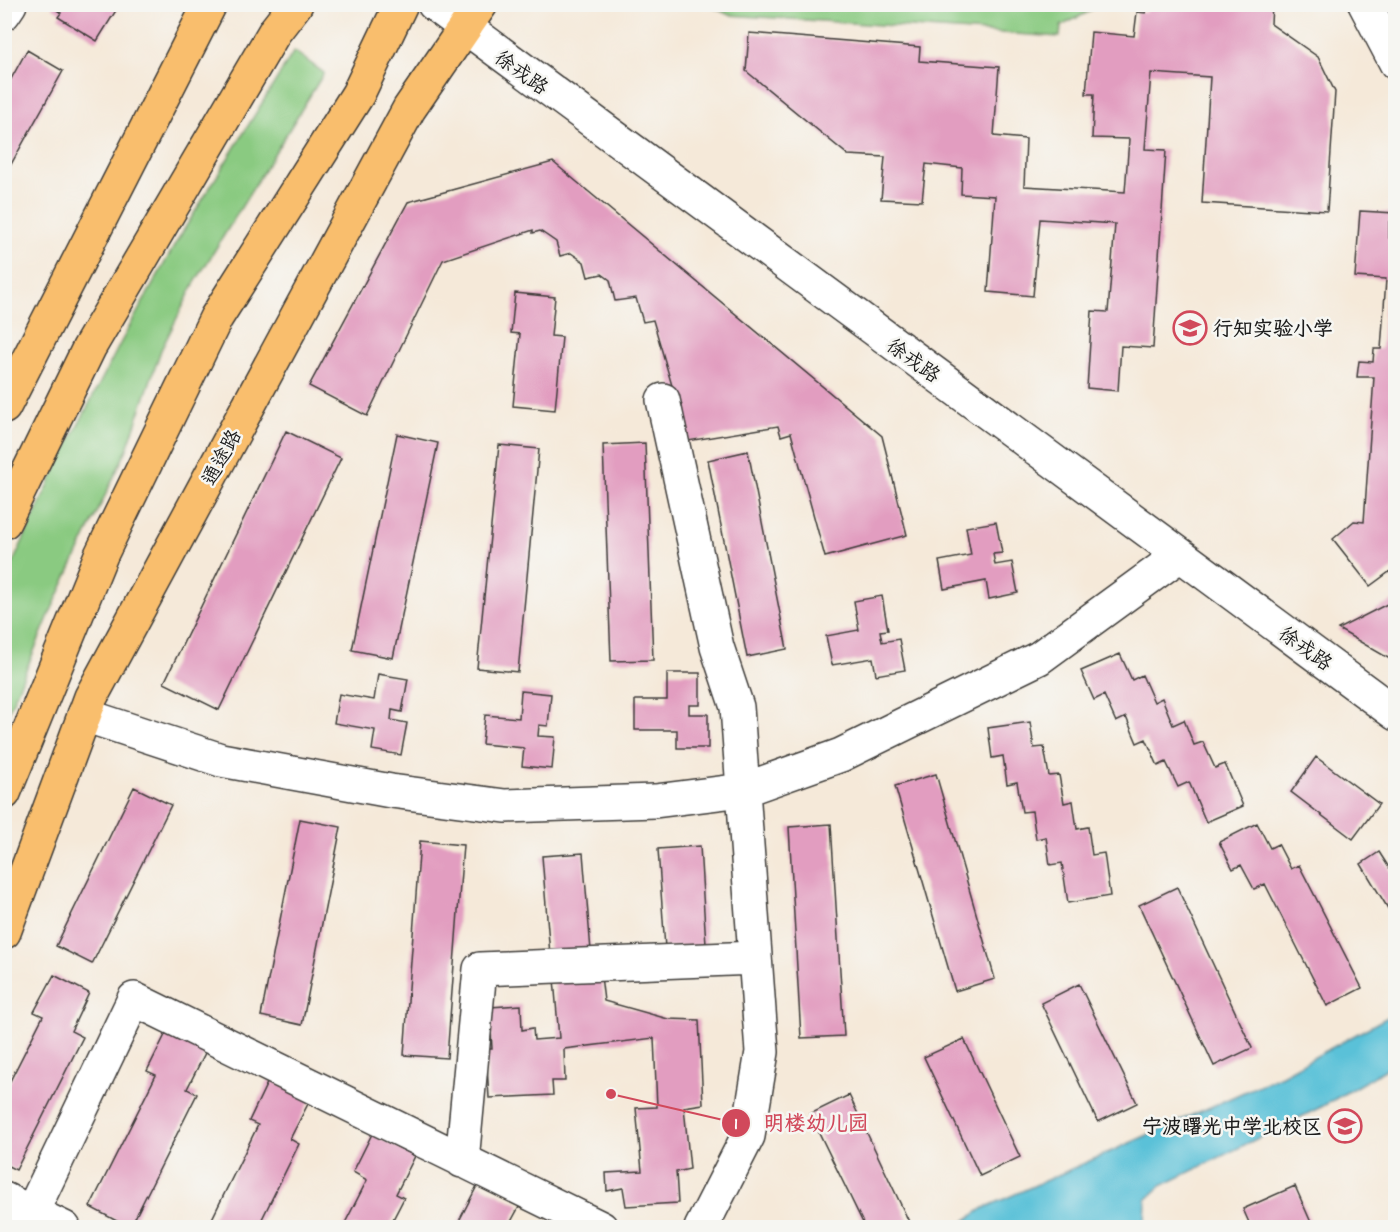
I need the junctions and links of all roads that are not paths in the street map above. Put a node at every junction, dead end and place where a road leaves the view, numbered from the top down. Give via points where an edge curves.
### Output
1 (10, 4) edge
2 (210, 4) edge
3 (296, 4) edge
4 (401, 4) edge
5 (434, 4) edge
6 (1365, 4) edge
7 (4, 13) edge
8 (472, 17) edge
9 (1395, 63) edge
10 (663, 400) dead end
11 (4, 407) edge
12 (4, 522) edge
13 (1180, 555) junction
14 (1395, 714) edge
15 (84, 715) junction
16 (742, 790) junction
17 (4, 793) edge
18 (4, 932) edge
19 (755, 958) junction
20 (462, 1161) junction
21 (18, 1206) edge
22 (558, 1219) edge
23 (64, 1227) edge
24 (601, 1227) edge
25 (701, 1227) edge

1 - 7 street
2 - 11 main road
3 - 12 main road via 275,31 89,348
4 - 17 main road via 358,94 216,318 101,555
5 - 8 street, 徐戎路
6 - 9 street
8 - 13 street, 徐戎路
8 - 15 main road, 通途路 via 409,109
10 - 16 street via 717,646 737,707
13 - 14 street, 徐戎路
13 - 16 street via 1039,658 841,755
15 - 16 street via 221,760 391,791 505,806 655,801
15 - 18 main road, 通途路
16 - 19 street
19 - 20 street via 480,969
19 - 25 street via 762,1052 748,1136
20 - 21 street via 134,999
20 - 22 street
21 - 23 street
22 - 24 street

